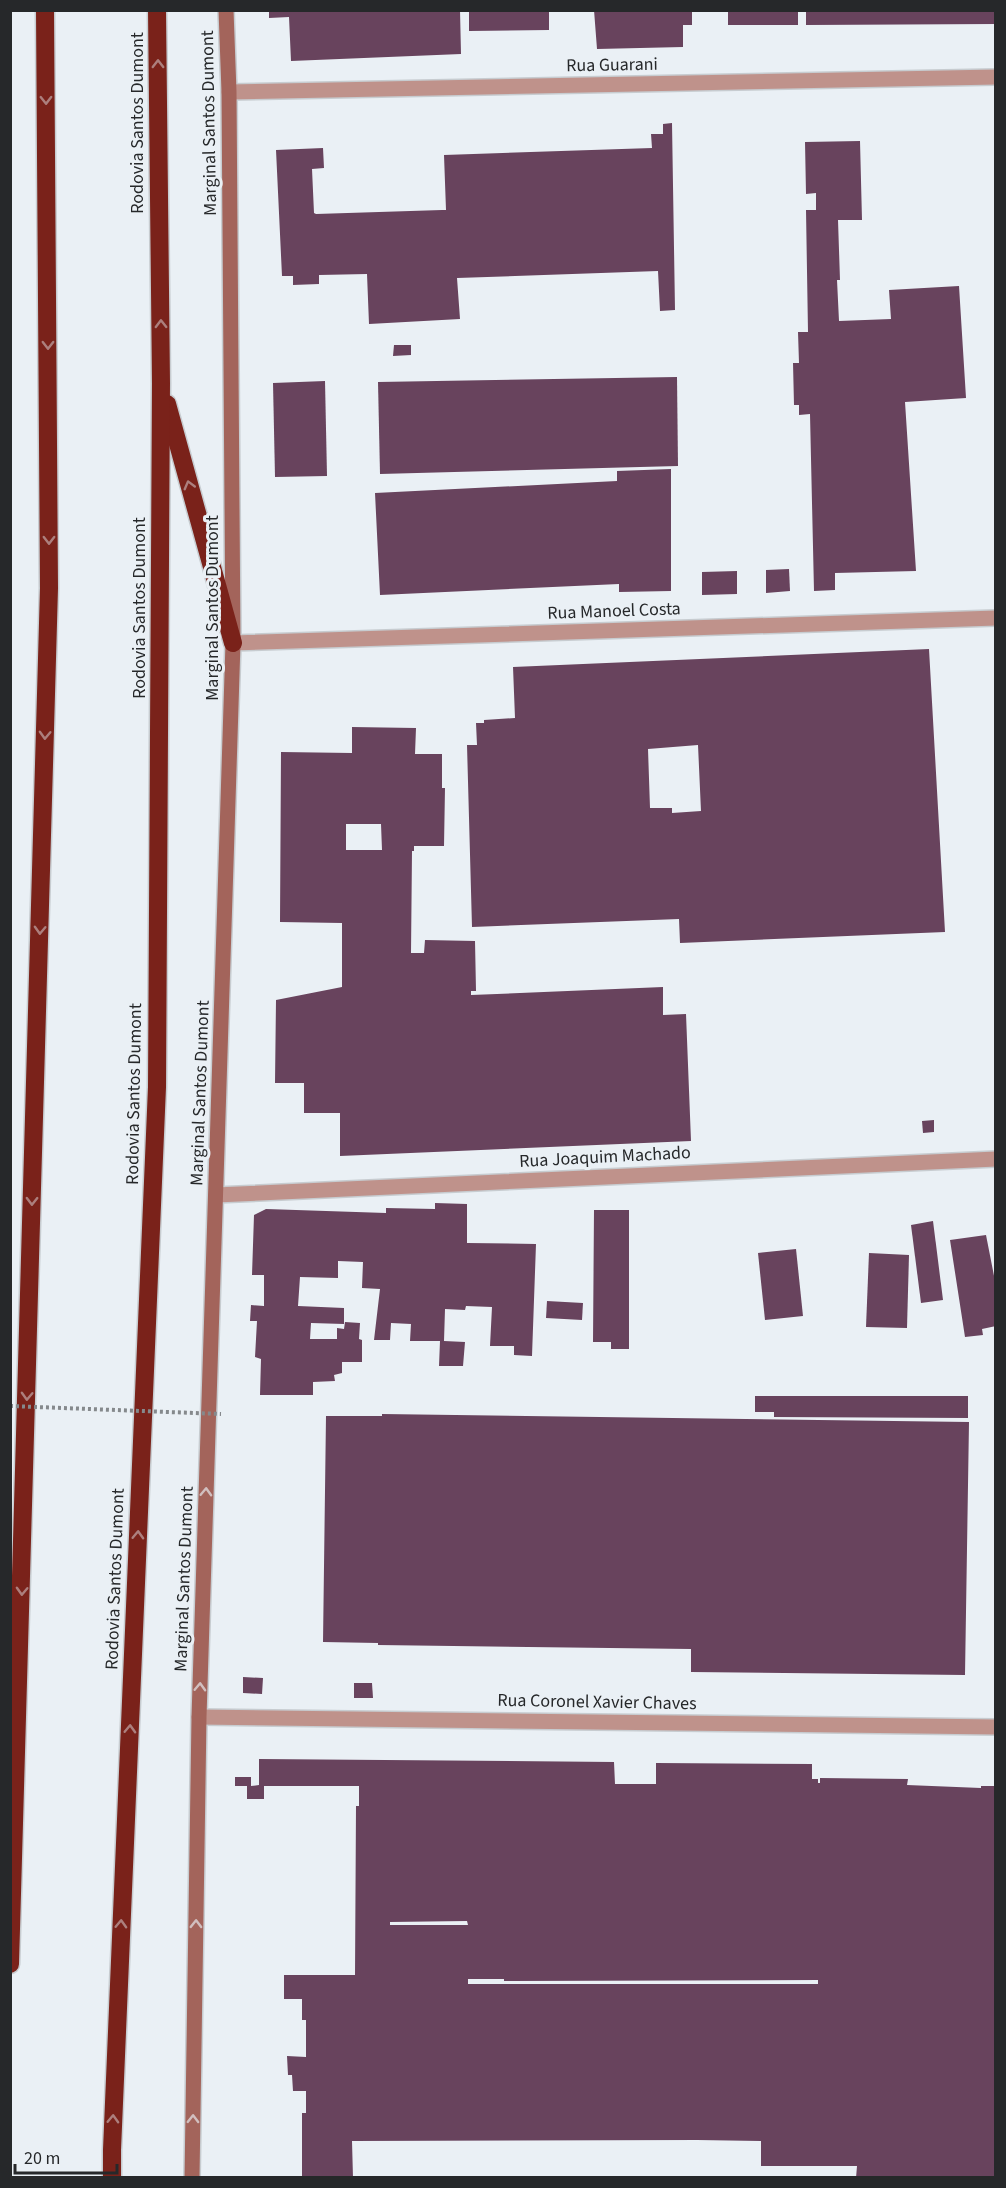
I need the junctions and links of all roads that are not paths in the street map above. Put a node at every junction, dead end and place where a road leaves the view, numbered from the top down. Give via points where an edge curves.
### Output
1 (40, 10) edge
2 (45, 10) edge
3 (157, 10) edge
4 (226, 10) edge
5 (46, 41) junction
6 (996, 77) edge
7 (229, 92) junction
8 (161, 383) junction
9 (996, 618) edge
10 (233, 643) junction
11 (996, 1159) edge
12 (216, 1195) junction
13 (199, 1717) junction
14 (996, 1727) edge
15 (15, 1844) junction
16 (10, 1866) edge
17 (10, 1964) edge
18 (112, 2178) edge
19 (192, 2178) edge

1 - 5 highway
2 - 5 highway
8 -> 3 highway, Rodovia Santos Dumont
4 - 7 main road, Marginal Santos Dumont
5 -> 15 highway via 49,588
6 - 7 street, Rua Guarani
7 - 10 main road, Marginal Santos Dumont
10 -> 8 highway
18 -> 8 highway, Rodovia Santos Dumont via 157,1087
9 - 10 street, Rua Manoel Costa
10 - 12 main road, Marginal Santos Dumont
11 - 12 street, Rua Joaquim Machado
13 -> 12 main road, Marginal Santos Dumont
13 - 14 street, Rua Coronel Xavier Chaves
19 -> 13 main road, Marginal Santos Dumont
15 - 16 highway
15 - 17 highway

